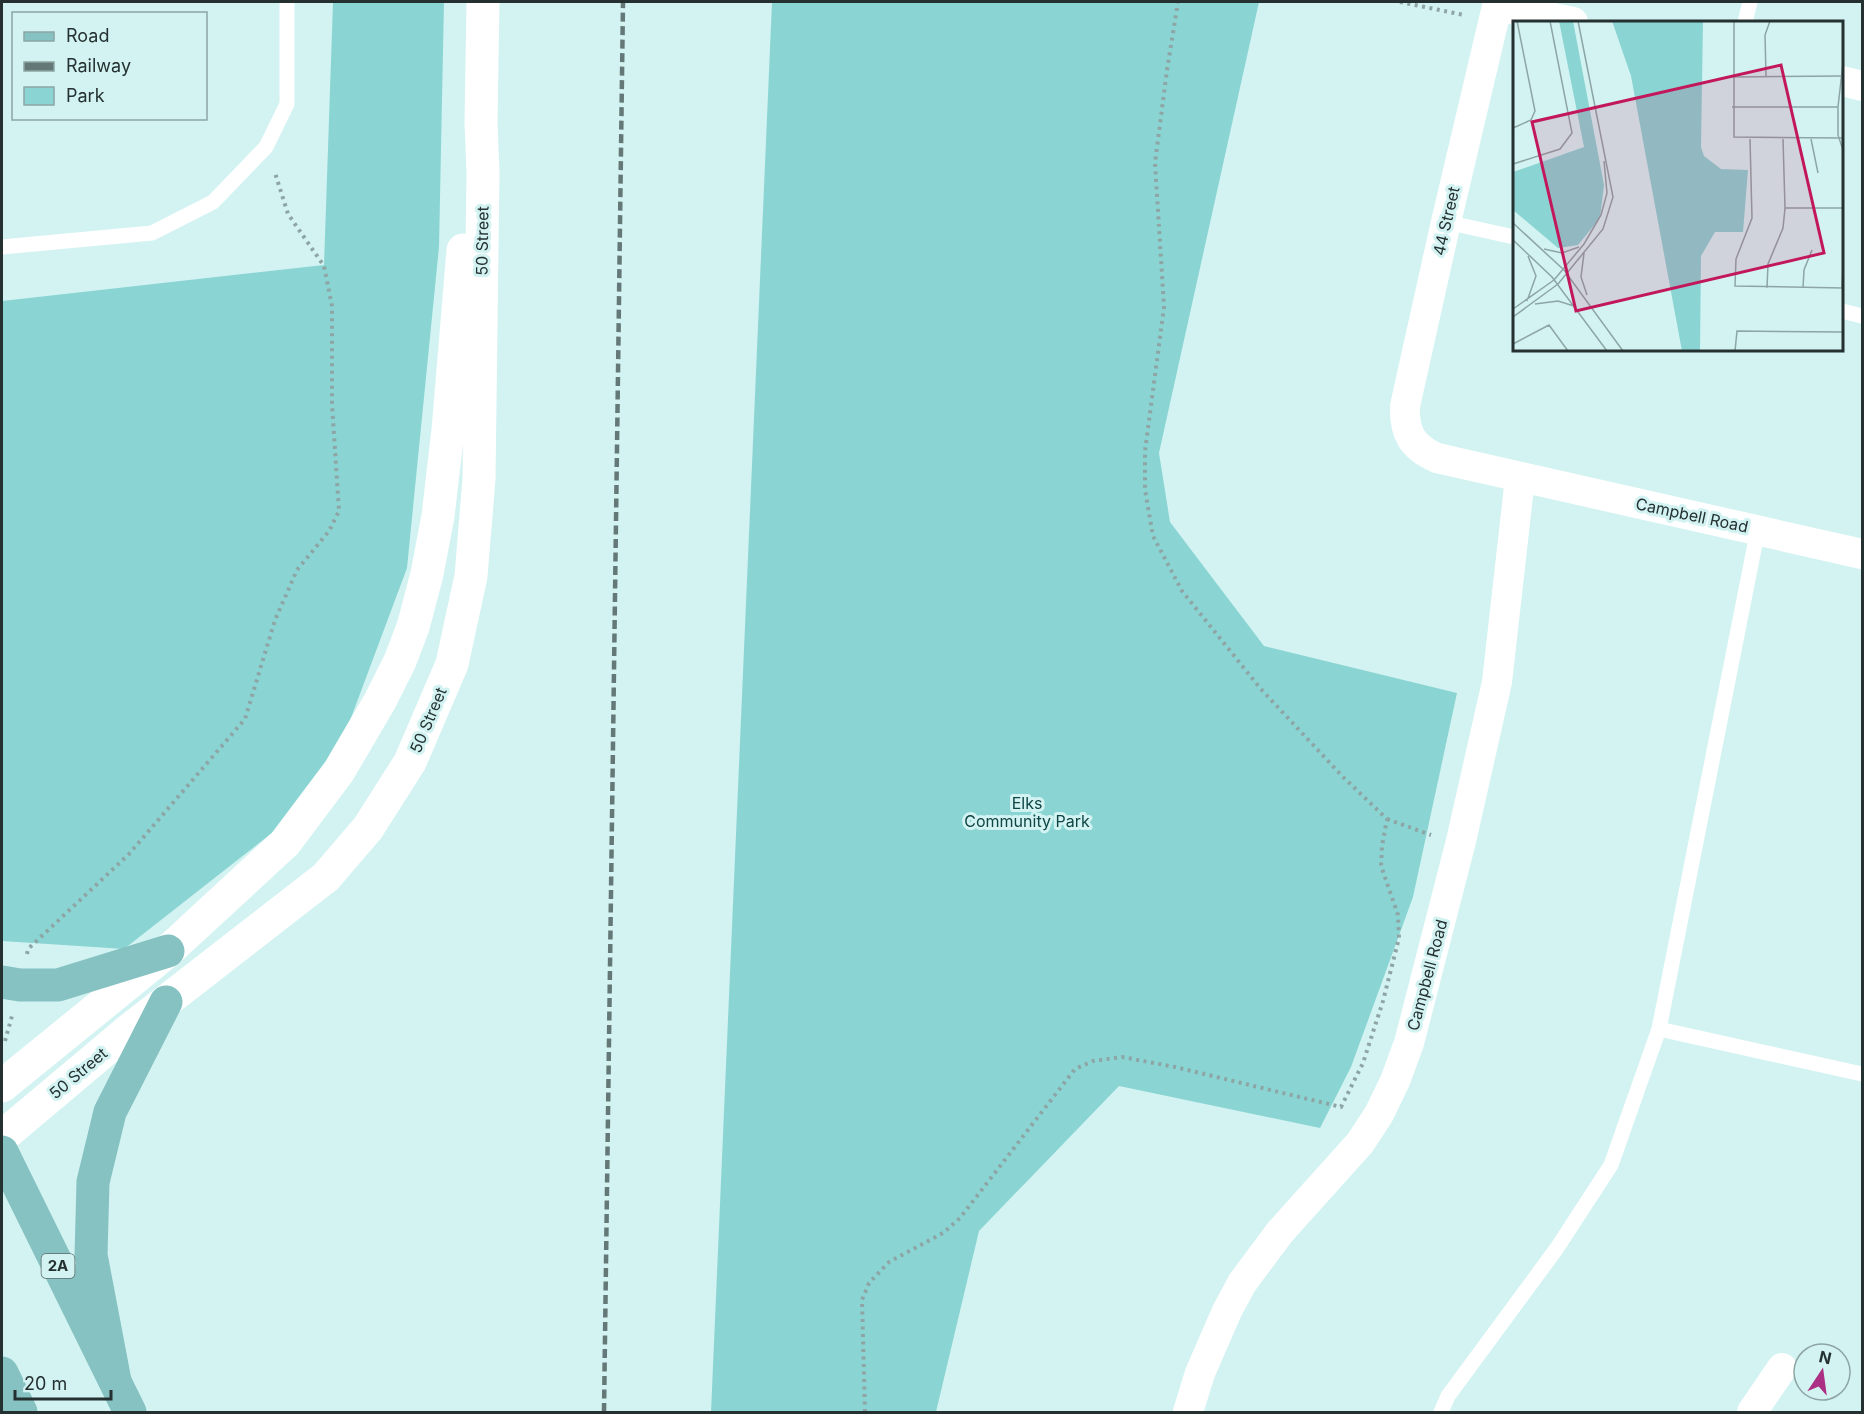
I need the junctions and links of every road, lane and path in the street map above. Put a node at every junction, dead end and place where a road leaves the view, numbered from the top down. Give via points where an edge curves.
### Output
1 (287, 2) edge
2 (483, 2) edge
3 (1178, 2) edge
4 (1400, 2) edge
5 (1750, 2) edge
6 (1495, 13) edge
7 (1565, 21) edge
8 (1745, 21) edge
9 (1843, 81) edge
10 (1863, 86) edge
11 (481, 123) junction
12 (266, 147) junction
13 (1446, 222) junction
14 (1513, 237) edge
15 (2, 246) edge
16 (1843, 311) edge
17 (1863, 316) edge
18 (1411, 440) joint
19 (1520, 478) junction
20 (1758, 529) junction
21 (1863, 554) edge
22 (1387, 819) junction
23 (1461, 842) junction
24 (168, 951) junction
25 (13, 986) edge
26 (166, 1002) junction
27 (1659, 1029) junction
28 (4, 1045) dead end
29 (1863, 1074) edge
30 (2, 1086) edge
31 (2, 1137) edge
32 (2, 1152) edge
33 (1782, 1368) dead end
34 (3, 1379) edge
35 (115, 1381) junction
36 (21, 1413) edge
37 (130, 1413) edge
38 (865, 1413) edge
39 (1188, 1413) edge
40 (1441, 1413) edge
41 (1752, 1413) edge

1 - 12 lane via 287,104
2 - 11 main road, 50 Street
3 - 22 path via 1155,163 1164,307 1145,451 1145,490 1153,536 1182,591 1260,688
4 - 6 path via 1465,15
5 - 8 lane
6 - 7 street
6 - 13 street, 44 Street
9 - 10 street
11 - 24 main road, 50 Street via 461,260 438,516 413,627 380,701 339,771 285,843
11 - 26 main road, 50 Street via 479,479 471,576 452,664 411,762 368,828 326,877
12 - 15 lane via 213,202 152,233
12 - 25 path via 288,214 324,266 332,306 332,404 339,511 329,531 297,570 275,620 245,718 129,854 28,949
13 - 14 lane
13 - 18 street, 44 Street via 1406,406 1404,424
16 - 17 lane
18 - 19 street, Campbell Road via 1437,459
19 - 20 street, Campbell Road
19 - 23 street, Campbell Road via 1497,682
20 - 21 street, Campbell Road
20 - 27 lane
22 - 23 path
22 - 38 path via 1381,866 1398,915 1399,938 1363,1063 1341,1107 1122,1057 1093,1061 1075,1069 960,1218 943,1233 889,1262 869,1283 862,1300
23 - 39 street, Campbell Road via 1422,999 1395,1081 1360,1143 1280,1232 1242,1283 1200,1373
24 - 25 main road via 58,985
24 - 30 main road, 50 Street
25 - 28 path
26 - 31 main road, 50 Street
26 - 35 main road via 110,1112 93,1182 91,1255
27 - 29 lane
27 - 40 lane via 1611,1165 1557,1248 1448,1396
32 - 35 main road, 2A
33 - 41 street
34 - 36 main road
35 - 37 main road, 2A

